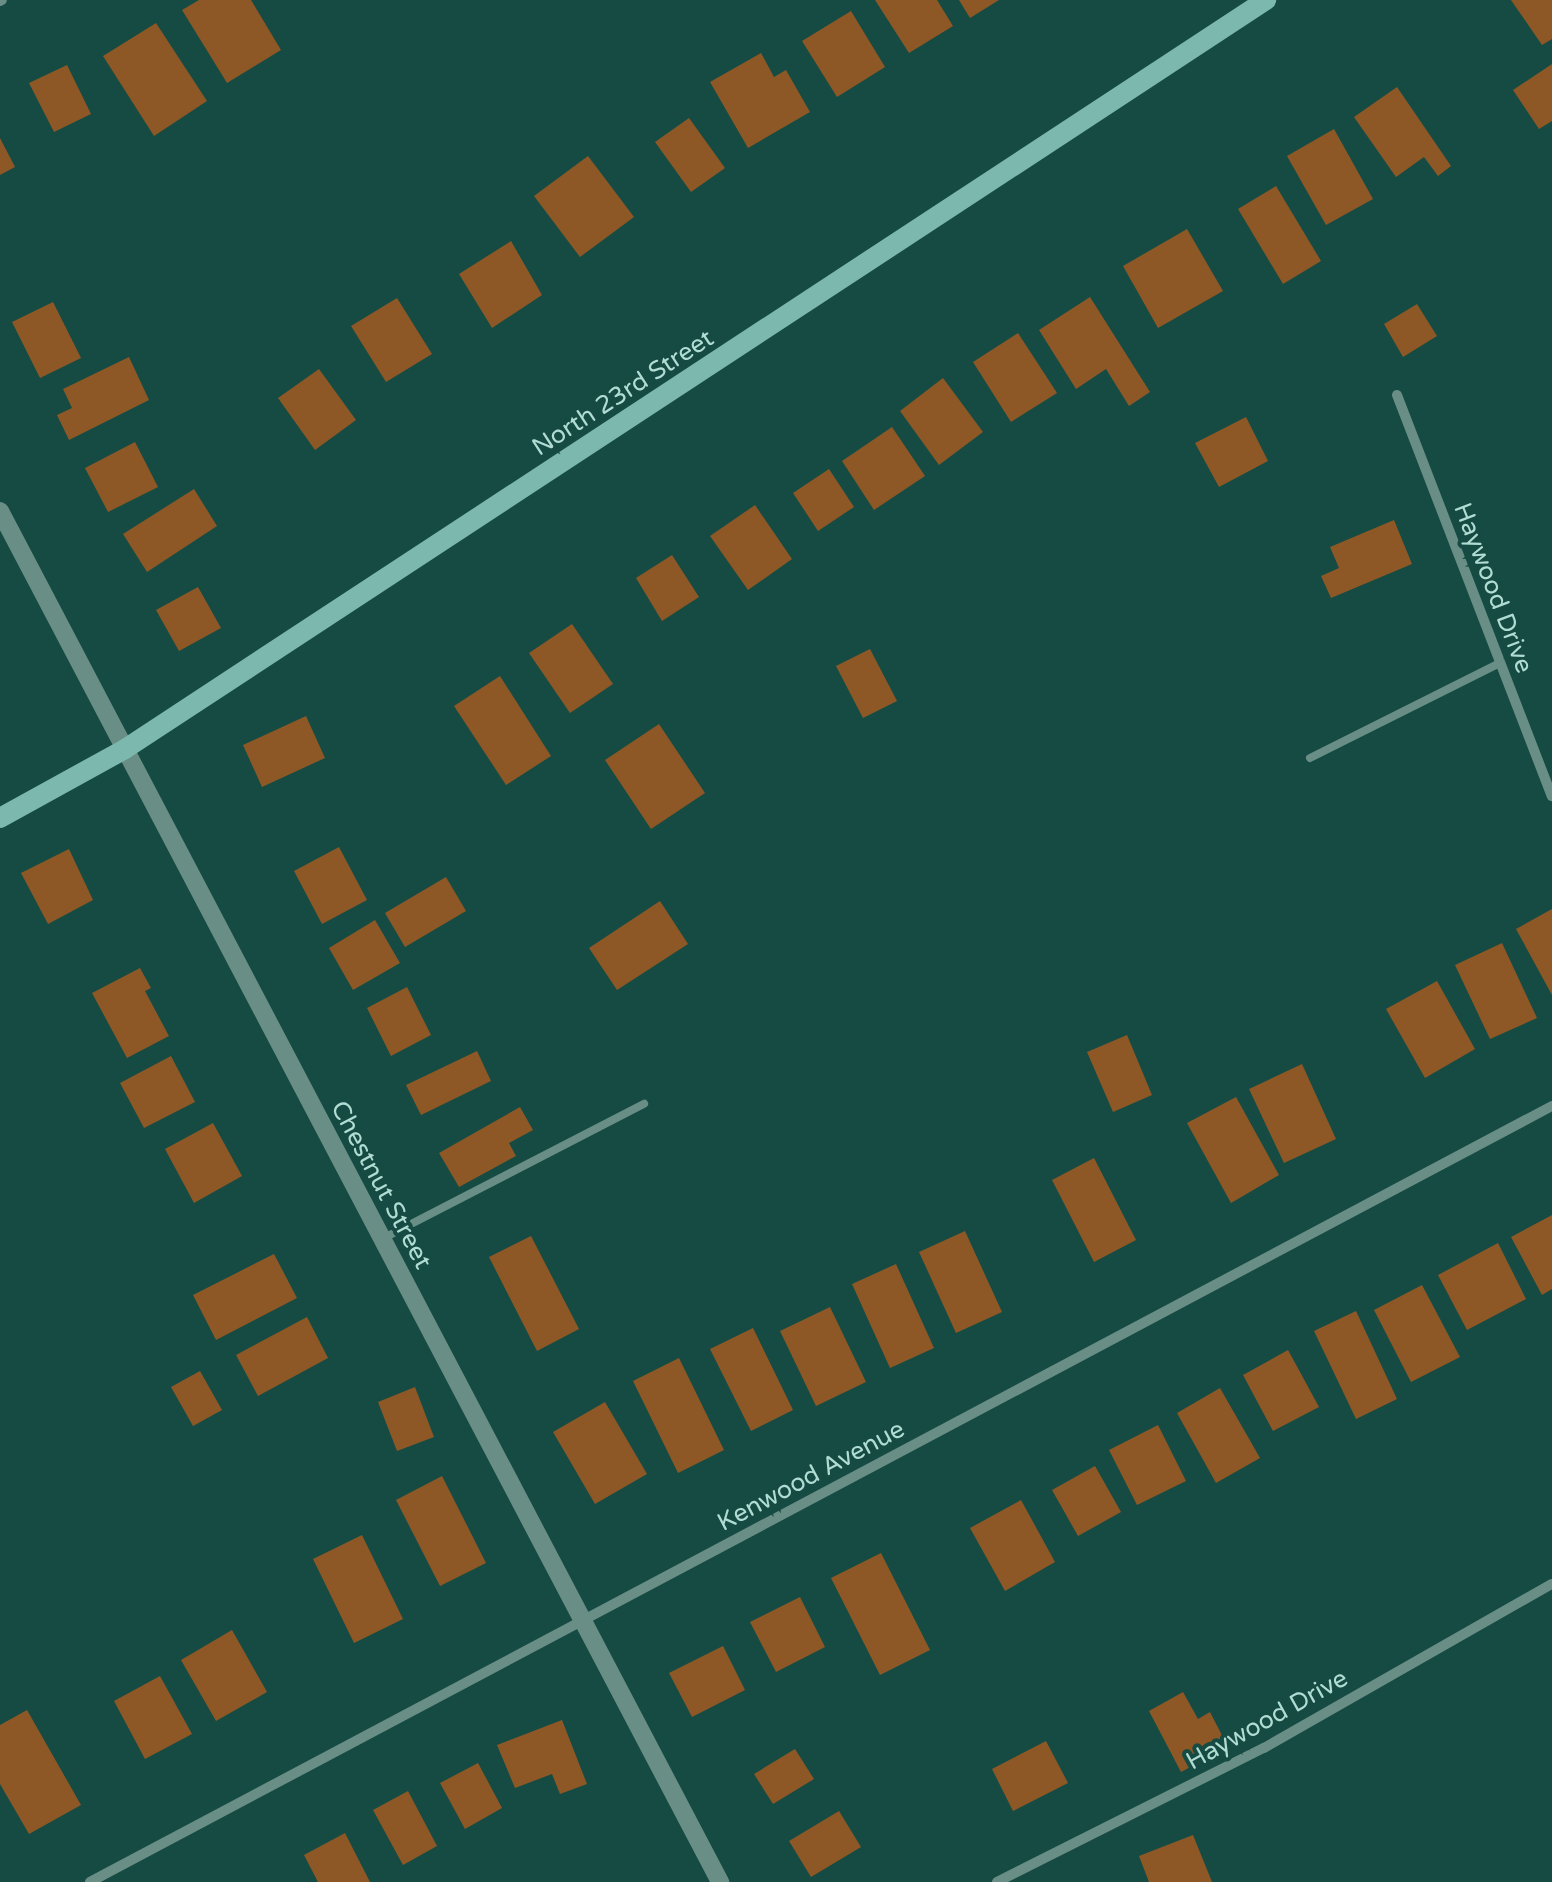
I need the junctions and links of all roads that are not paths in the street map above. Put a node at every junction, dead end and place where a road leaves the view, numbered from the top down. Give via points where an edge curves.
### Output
1 (1266, 0) edge
2 (1396, 395) dead end
3 (0, 511) edge
4 (1500, 663) junction
5 (125, 750) junction
6 (1310, 758) dead end
7 (1552, 796) edge
8 (0, 818) edge
9 (644, 1104) dead end
10 (1552, 1106) edge
11 (382, 1239) junction
12 (1552, 1584) edge
13 (582, 1620) junction
14 (90, 1882) edge
15 (720, 1882) edge
16 (998, 1882) edge

1 - 5 main road, North 23rd Street
2 - 4 street, Haywood Drive
3 - 5 street, Chestnut Street
4 - 6 lane
4 - 7 street, Haywood Drive
5 - 8 main road, North 23rd Street
5 - 11 street, Chestnut Street
9 - 11 lane
10 - 13 street, Kenwood Avenue
11 - 13 street, Chestnut Street
12 - 16 street, Haywood Drive via 1264,1748
13 - 14 street, Kenwood Avenue
13 - 15 street, Chestnut Street

